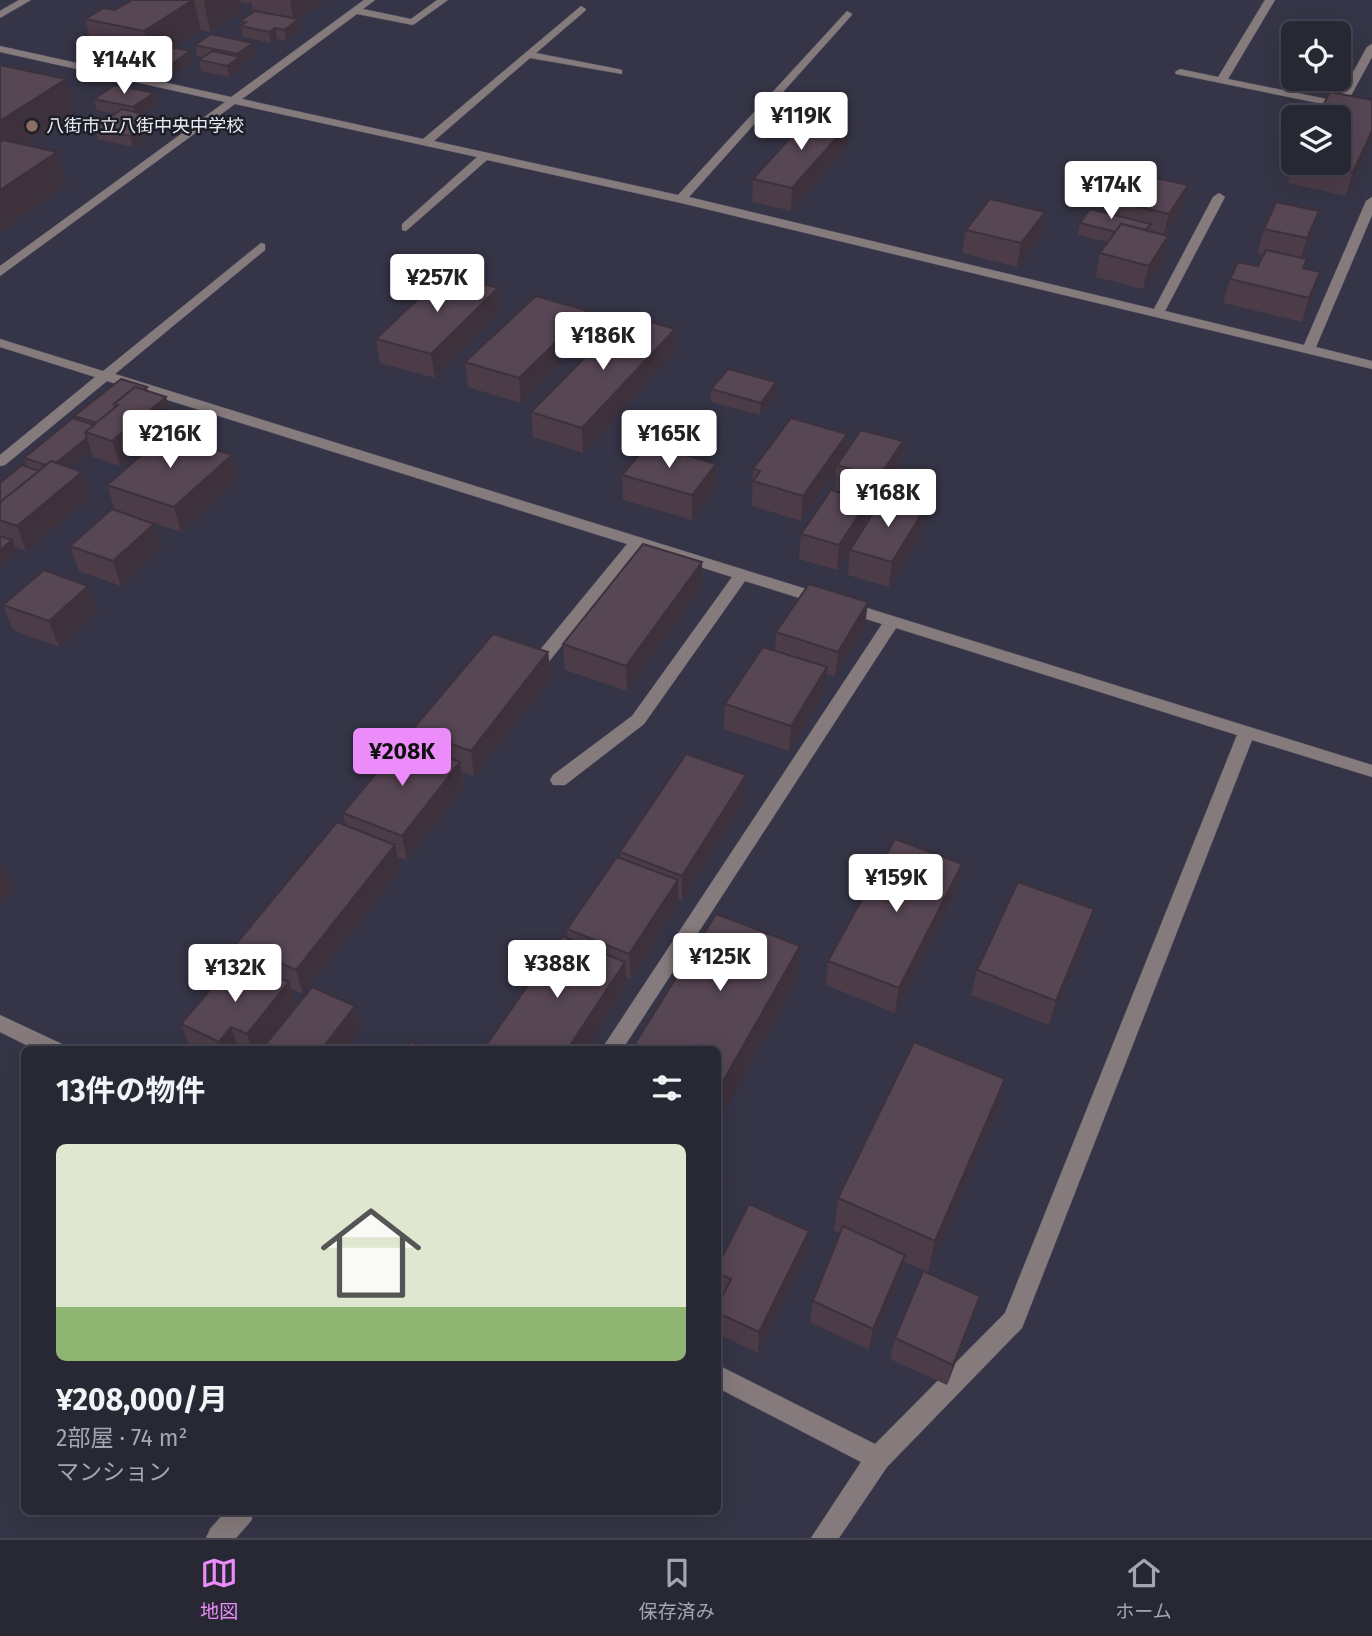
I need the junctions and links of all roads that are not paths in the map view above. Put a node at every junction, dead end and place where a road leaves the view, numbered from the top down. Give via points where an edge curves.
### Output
1 (26, 0) edge
2 (370, 0) edge
3 (443, 0) edge
4 (1270, 0) edge
5 (581, 9) dead end
6 (356, 10) junction
7 (848, 14) dead end
8 (0, 15) edge
9 (1372, 47) edge
10 (0, 50) edge
11 (528, 55) junction
12 (618, 72) dead end
13 (1180, 72) dead end
14 (1221, 81) junction
15 (235, 99) junction
16 (1341, 104) junction
17 (1372, 111) edge
18 (426, 142) junction
19 (486, 155) junction
20 (1219, 197) dead end
21 (681, 199) junction
22 (1372, 201) edge
23 (406, 227) dead end
24 (261, 247) dead end
25 (0, 272) edge
26 (1157, 315) junction
27 (0, 343) edge
28 (1308, 350) junction
29 (1372, 365) edge
30 (106, 376) junction
31 (0, 462) edge
32 (637, 542) junction
33 (742, 574) junction
34 (892, 621) junction
35 (541, 660) edge
36 (1247, 732) junction
37 (1372, 771) edge
38 (559, 780) dead end
39 (0, 1023) edge
40 (47, 1046) edge
41 (614, 1046) edge
42 (721, 1379) edge
43 (878, 1458) junction
44 (239, 1515) edge
45 (219, 1538) edge
46 (824, 1538) edge

1 - 8 street
2 - 6 street
3 - 6 street via 414,22
4 - 14 street
5 - 11 street
6 - 15 street
7 - 21 street
9 - 16 street
10 - 15 street
11 - 12 street
11 - 18 street
13 - 14 street
14 - 16 street
15 - 18 street
15 - 25 street
16 - 17 street
18 - 19 street
19 - 21 street
19 - 23 street
20 - 26 street
21 - 26 street
22 - 28 street
24 - 30 street
26 - 28 street
27 - 30 street
28 - 29 street
30 - 31 street
30 - 32 street
32 - 33 street
32 - 35 street
33 - 34 street
33 - 38 street via 638,720
34 - 36 street
34 - 41 street
36 - 37 street
36 - 43 street via 1014,1320
39 - 40 street
42 - 43 street
43 - 46 street
44 - 45 street

